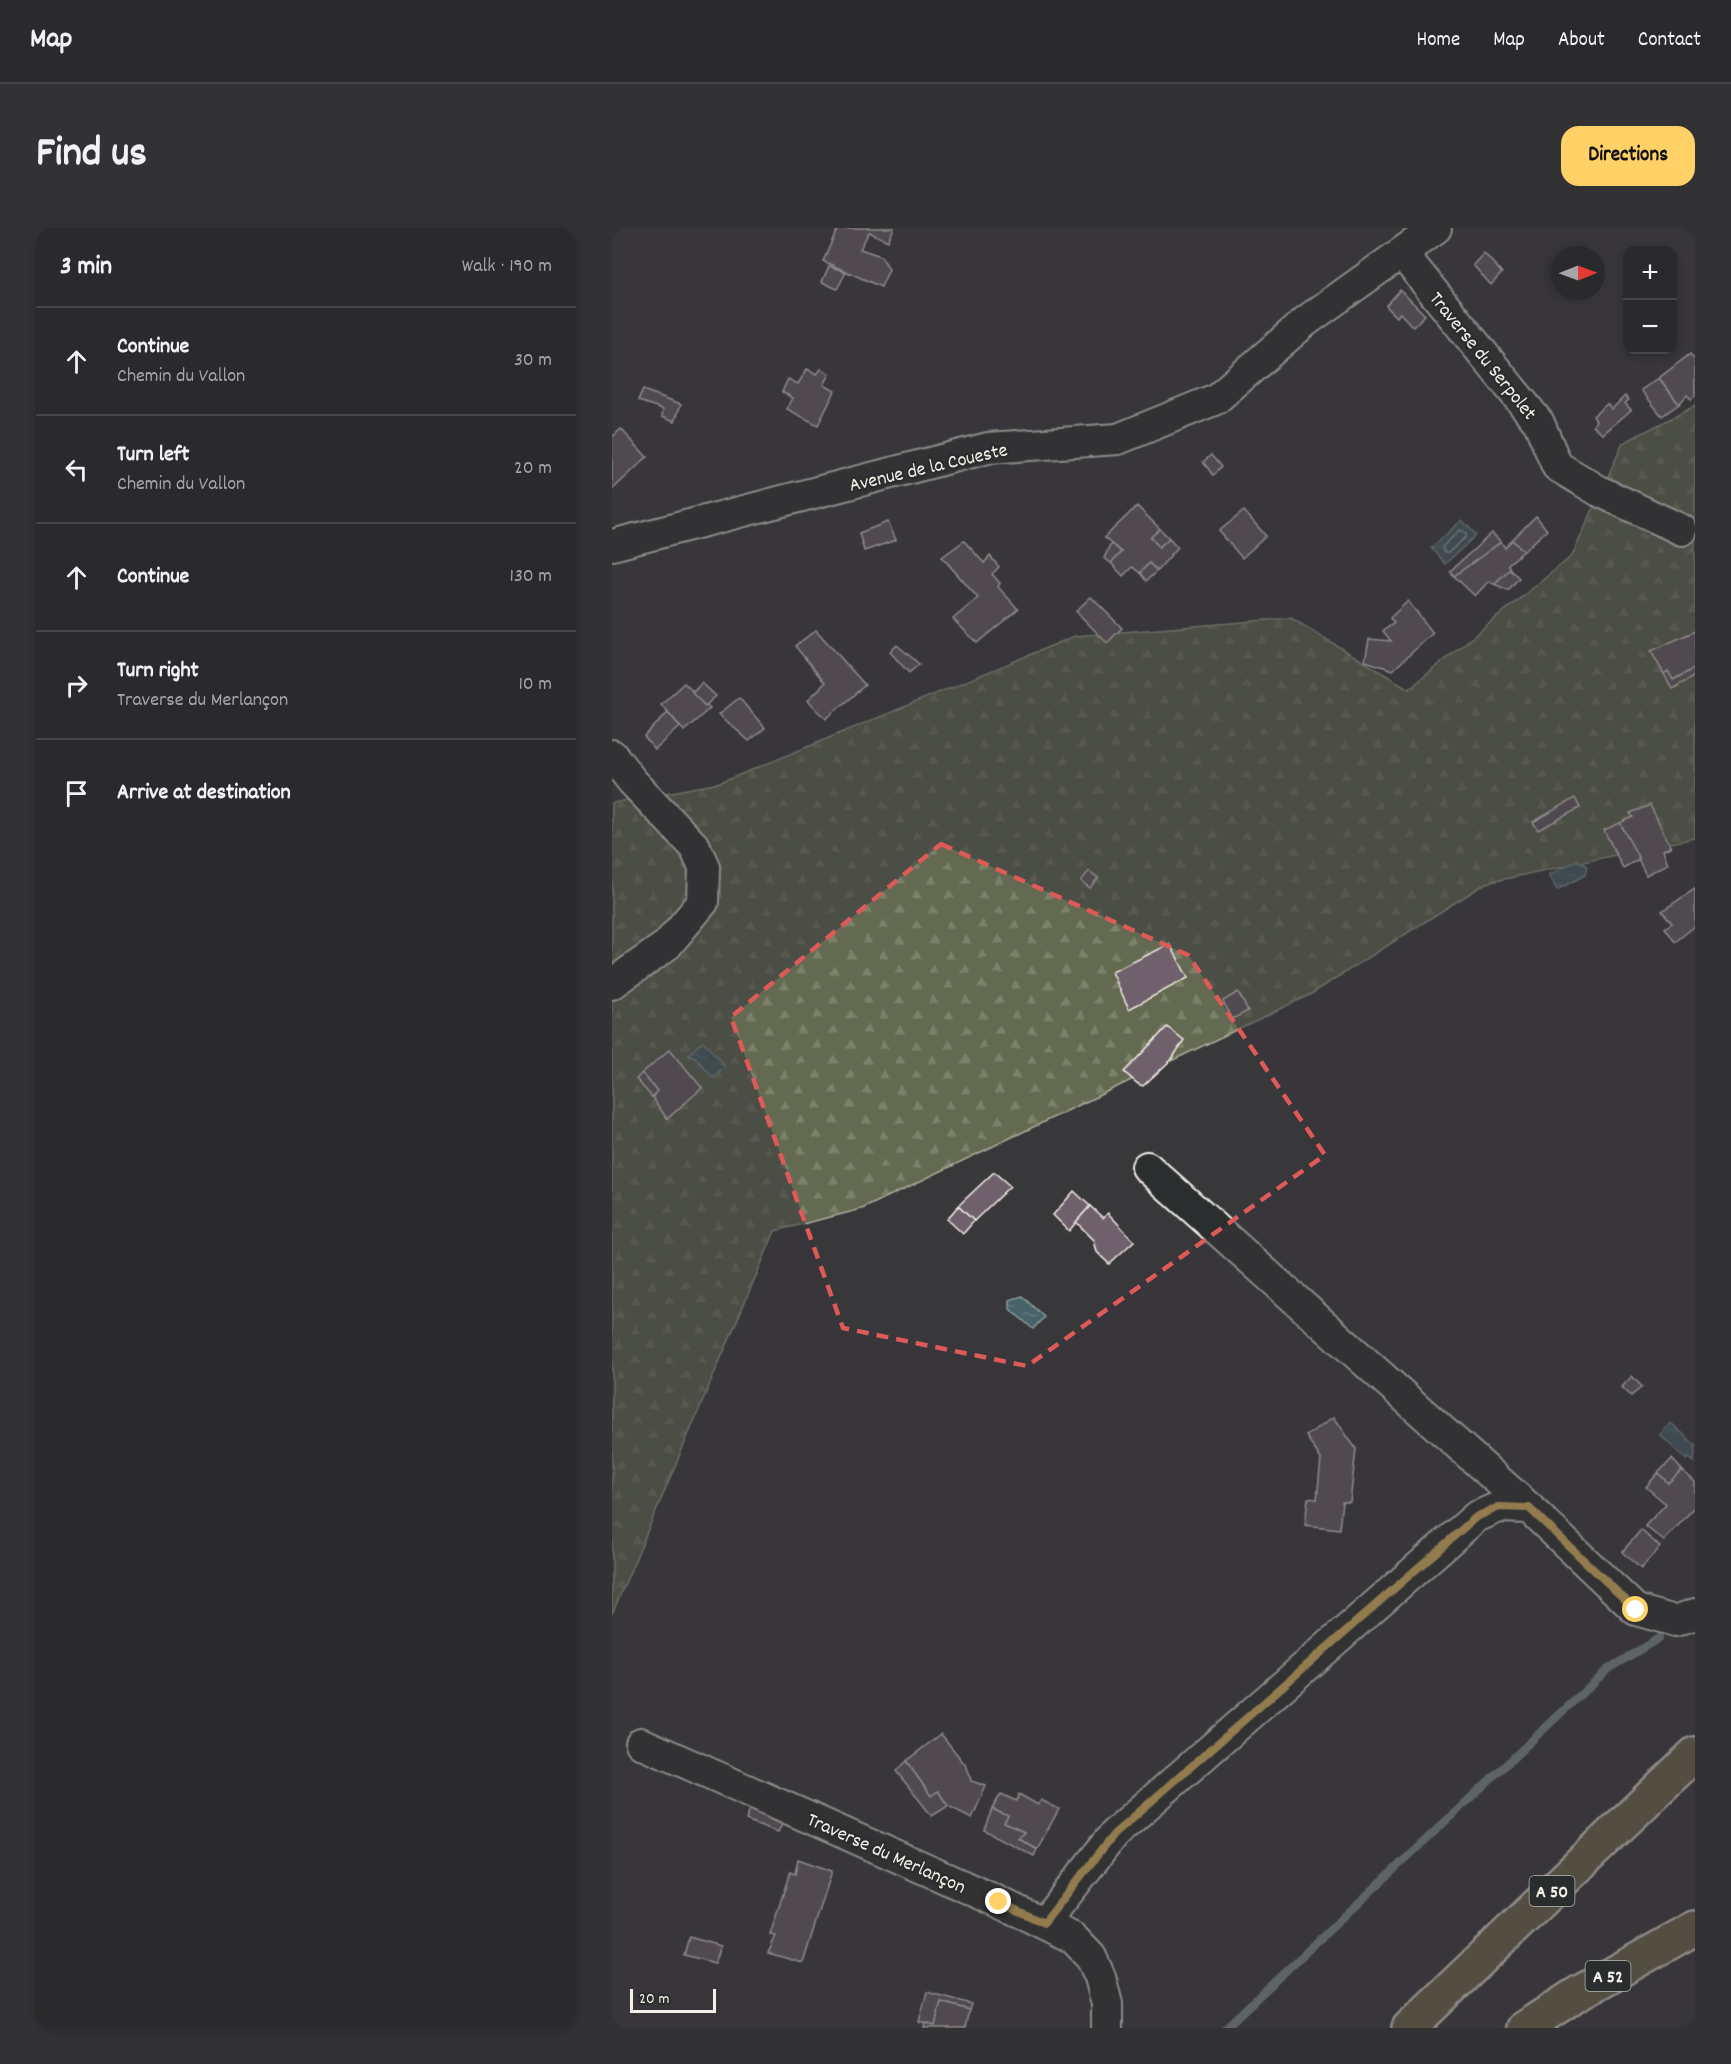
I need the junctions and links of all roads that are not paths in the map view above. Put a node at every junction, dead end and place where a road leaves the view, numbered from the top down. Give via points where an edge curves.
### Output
1 (1436, 228) edge
2 (1402, 253) junction
3 (1683, 530) dead end
4 (612, 545) edge
5 (612, 755) edge
6 (612, 984) edge
7 (1147, 1167) dead end
8 (1529, 1508) junction
9 (1695, 1614) edge
10 (641, 1743) dead end
11 (1695, 1754) edge
12 (1044, 1923) junction
13 (1695, 1928) edge
14 (1107, 2028) edge
15 (1409, 2028) edge
16 (1524, 2028) edge

1 - 2 street, Avenue de la Coueste
2 - 3 street, Traverse du Serpolet via 1539,423 1557,466 1599,491
2 - 4 street, Avenue de la Coueste via 1306,321 1216,399 1118,439 988,448
5 - 6 street via 695,847 704,867 703,902 667,945
7 - 8 street
8 - 9 street via 1636,1610 1675,1621
8 - 12 street via 1499,1507 1476,1517 1114,1834
10 - 12 street, Traverse du Merlançon
11 - 15 highway, A 50
12 - 14 street, Traverse du Merlançon via 1074,1938 1091,1957 1107,2004
13 - 16 highway, A 52 via 1576,1994

